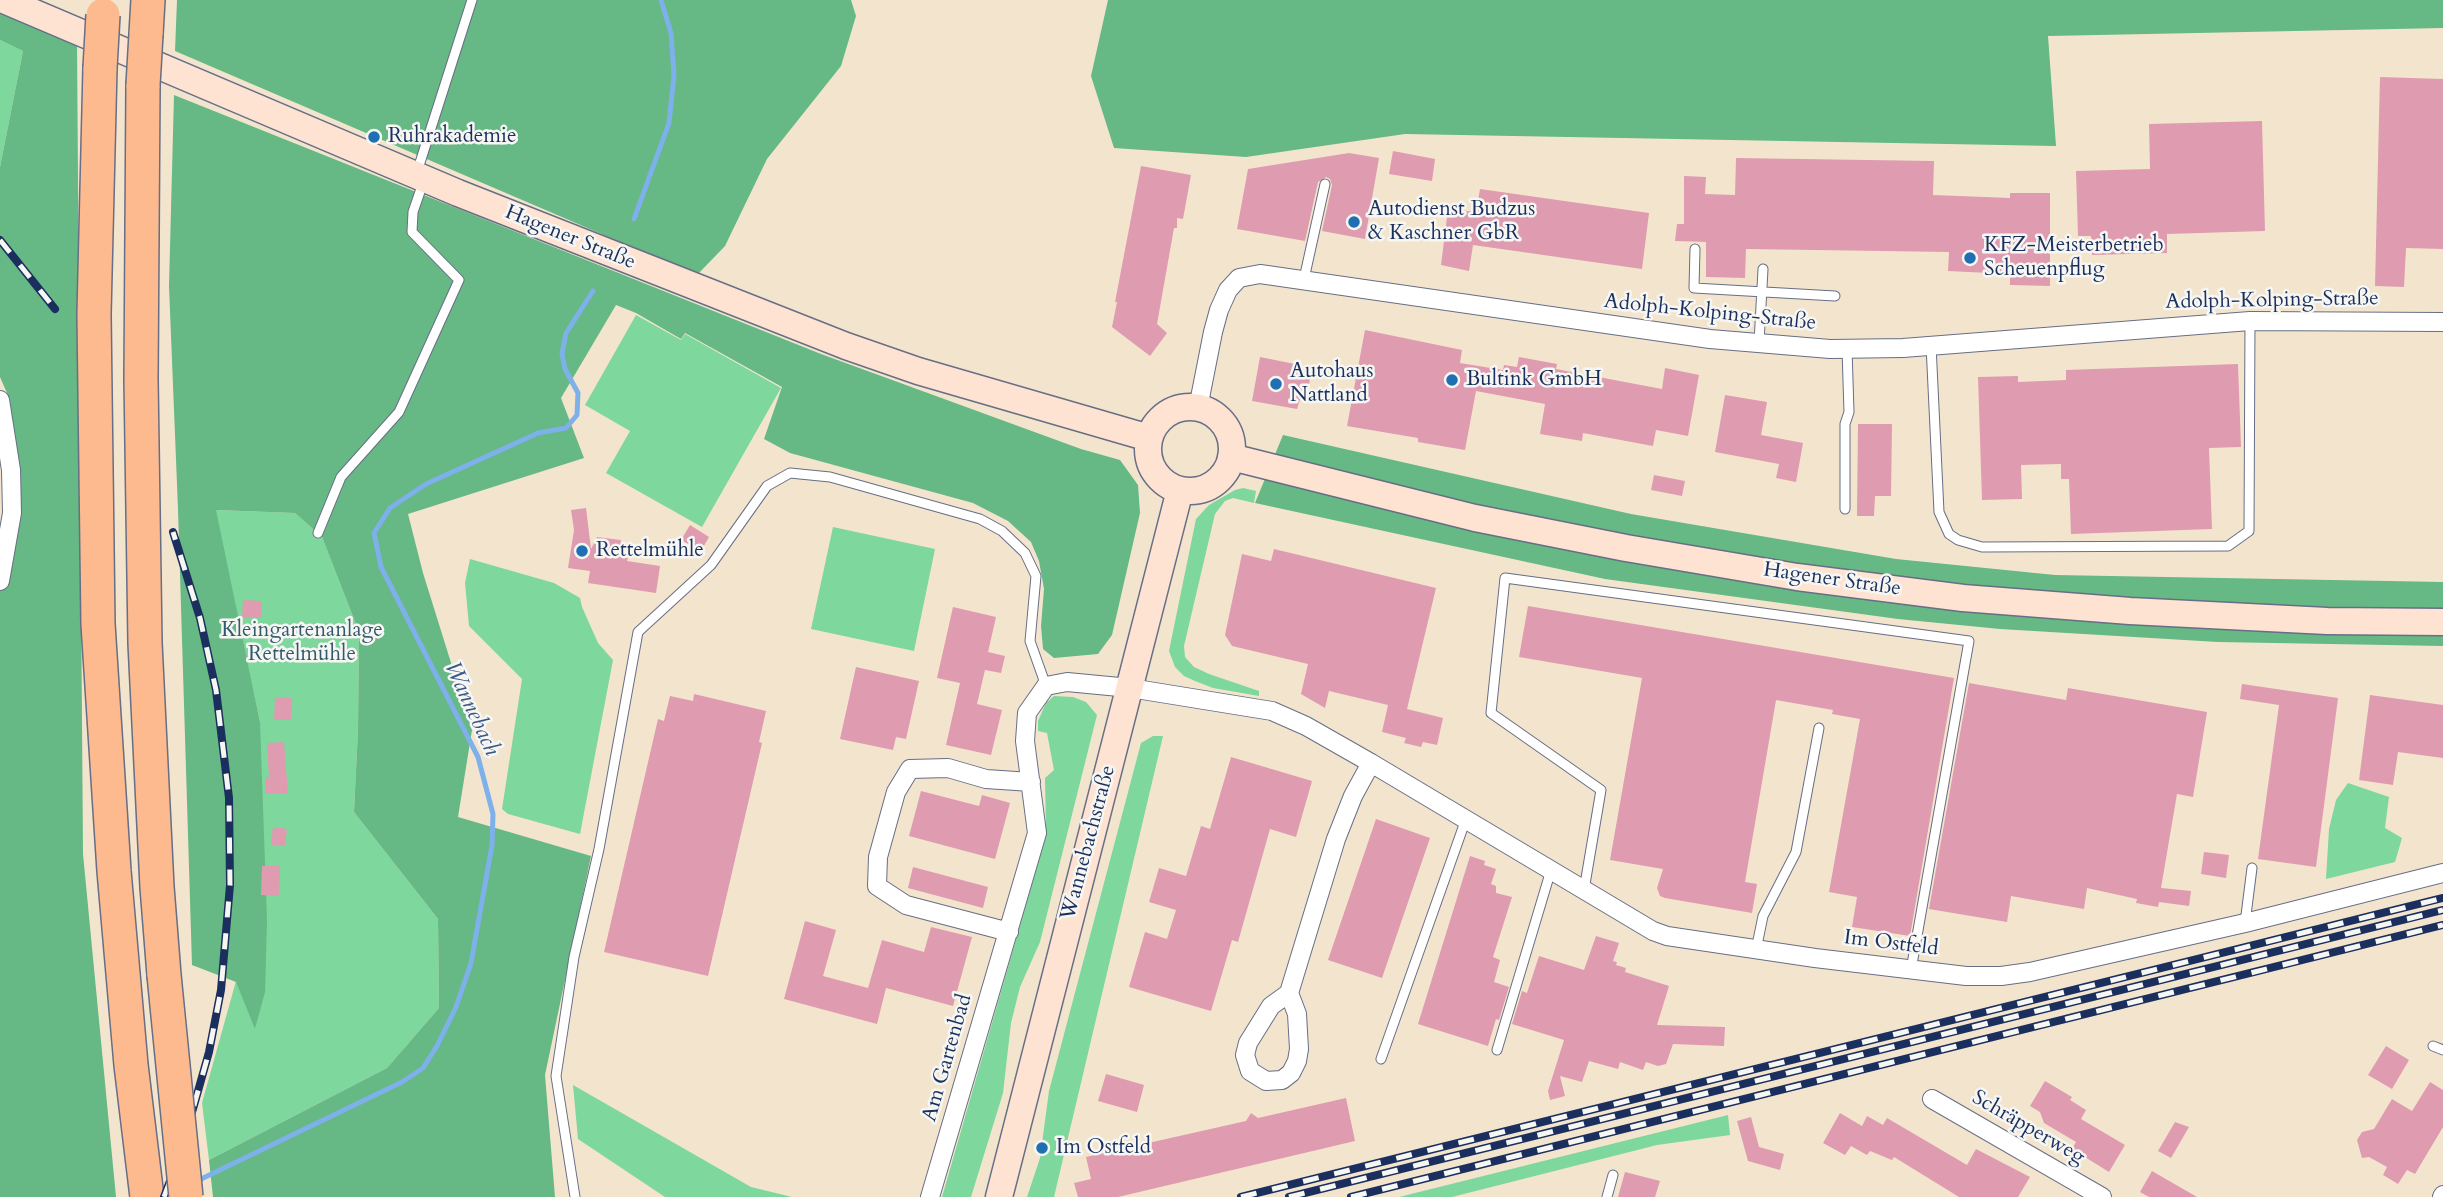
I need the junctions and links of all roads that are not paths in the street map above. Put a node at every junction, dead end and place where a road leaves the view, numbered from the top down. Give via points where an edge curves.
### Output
1 (4, 0) edge
2 (148, 0) edge
3 (472, 0) edge
4 (103, 8) edge
5 (420, 177) junction
6 (1325, 184) dead end
7 (1695, 249) dead end
8 (1763, 269) dead end
9 (1304, 279) junction
10 (1762, 292) junction
11 (1835, 296) dead end
12 (2250, 321) junction
13 (2443, 322) edge
14 (1759, 345) junction
15 (1931, 345) junction
16 (1847, 349) junction
17 (0, 400) edge
18 (1198, 408) junction
19 (1149, 438) junction
20 (1231, 457) junction
21 (1180, 490) junction
22 (1845, 509) dead end
23 (318, 533) dead end
24 (0, 581) edge
25 (2443, 622) edge
26 (1046, 686) junction
27 (1130, 688) junction
28 (1819, 728) dead end
29 (1371, 762) junction
30 (1031, 782) junction
31 (1466, 819) junction
32 (2252, 868) dead end
33 (1551, 870) junction
34 (2443, 873) edge
35 (1584, 890) junction
36 (2245, 923) junction
37 (1009, 932) junction
38 (1756, 950) junction
39 (1911, 970) junction
40 (1289, 993) junction
41 (2433, 1046) dead end
42 (1497, 1050) dead end
43 (2443, 1050) edge
44 (1381, 1059) dead end
45 (1932, 1099) dead end
46 (1613, 1175) dead end
47 (147, 1197) edge
48 (186, 1197) edge
49 (575, 1197) edge
50 (930, 1197) edge
51 (999, 1197) edge
52 (1607, 1197) edge
53 (2102, 1197) edge

1 - 5 main road, Hagener Straße
2 - 48 highway, bridge via 141,379 145,643 157,887
3 - 5 lane
4 - 47 highway, bridge via 94,314 98,624 113,858
5 - 19 main road, Hagener Straße via 918,371
5 - 23 lane via 412,232 459,280 399,412 341,477
6 - 9 lane
7 - 10 lane via 1693,288
8 - 10 lane
9 - 14 street, Adolph-Kolping-Straße
9 - 18 street, Adolph-Kolping-Straße via 1260,274 1233,283 1219,310
10 - 11 lane
10 - 14 lane
12 - 13 street, Adolph-Kolping-Straße
12 - 15 street, Adolph-Kolping-Straße
12 - 15 lane via 2249,531 2228,546 1982,547 1949,534 1939,512
14 - 16 street, Adolph-Kolping-Straße
15 - 16 street, Adolph-Kolping-Straße
16 - 22 lane
17 - 24 street via 11,470 12,513
18 - 19 main road via 1173,410
18 - 20 main road via 1210,412 1228,431
19 - 21 main road via 1153,468 1164,482
20 - 21 main road via 1227,470 1207,488
20 - 25 main road, Hagener Straße via 1475,518 1797,577 2130,611
21 - 27 main road, Wannebachstraße
26 - 27 street via 1067,682
26 - 30 street, Am Gartenbad via 1027,713 1025,741
26 - 49 lane via 1030,641 1036,576 1025,553 1002,531 980,519 830,477 790,473 767,486 711,565 639,632 574,957 556,1076
27 - 29 street, Im Ostfeld via 1277,712
27 - 51 main road, Wannebachstraße
28 - 38 lane via 1796,852 1763,916
29 - 31 street, Im Ostfeld
29 - 40 street via 1336,839
30 - 37 street, Am Gartenbad via 1037,833
30 - 37 street via 986,779 948,768 910,769 896,792 878,857 877,886 906,905
31 - 33 street, Im Ostfeld
31 - 44 lane
32 - 36 lane
33 - 35 street, Im Ostfeld
33 - 42 lane
34 - 36 street, Im Ostfeld
35 - 38 street, Im Ostfeld via 1667,936
35 - 39 lane via 1601,790 1491,713 1505,578 1969,641
36 - 39 street, Im Ostfeld via 2020,973 1966,976
37 - 50 street, Am Gartenbad
38 - 39 street, Im Ostfeld
40 - 40 street via 1271,1006 1248,1043 1245,1055 1250,1071 1266,1080 1282,1080 1297,1061 1297,1014
41 - 43 lane
45 - 53 street, Schräpperweg
46 - 52 lane

